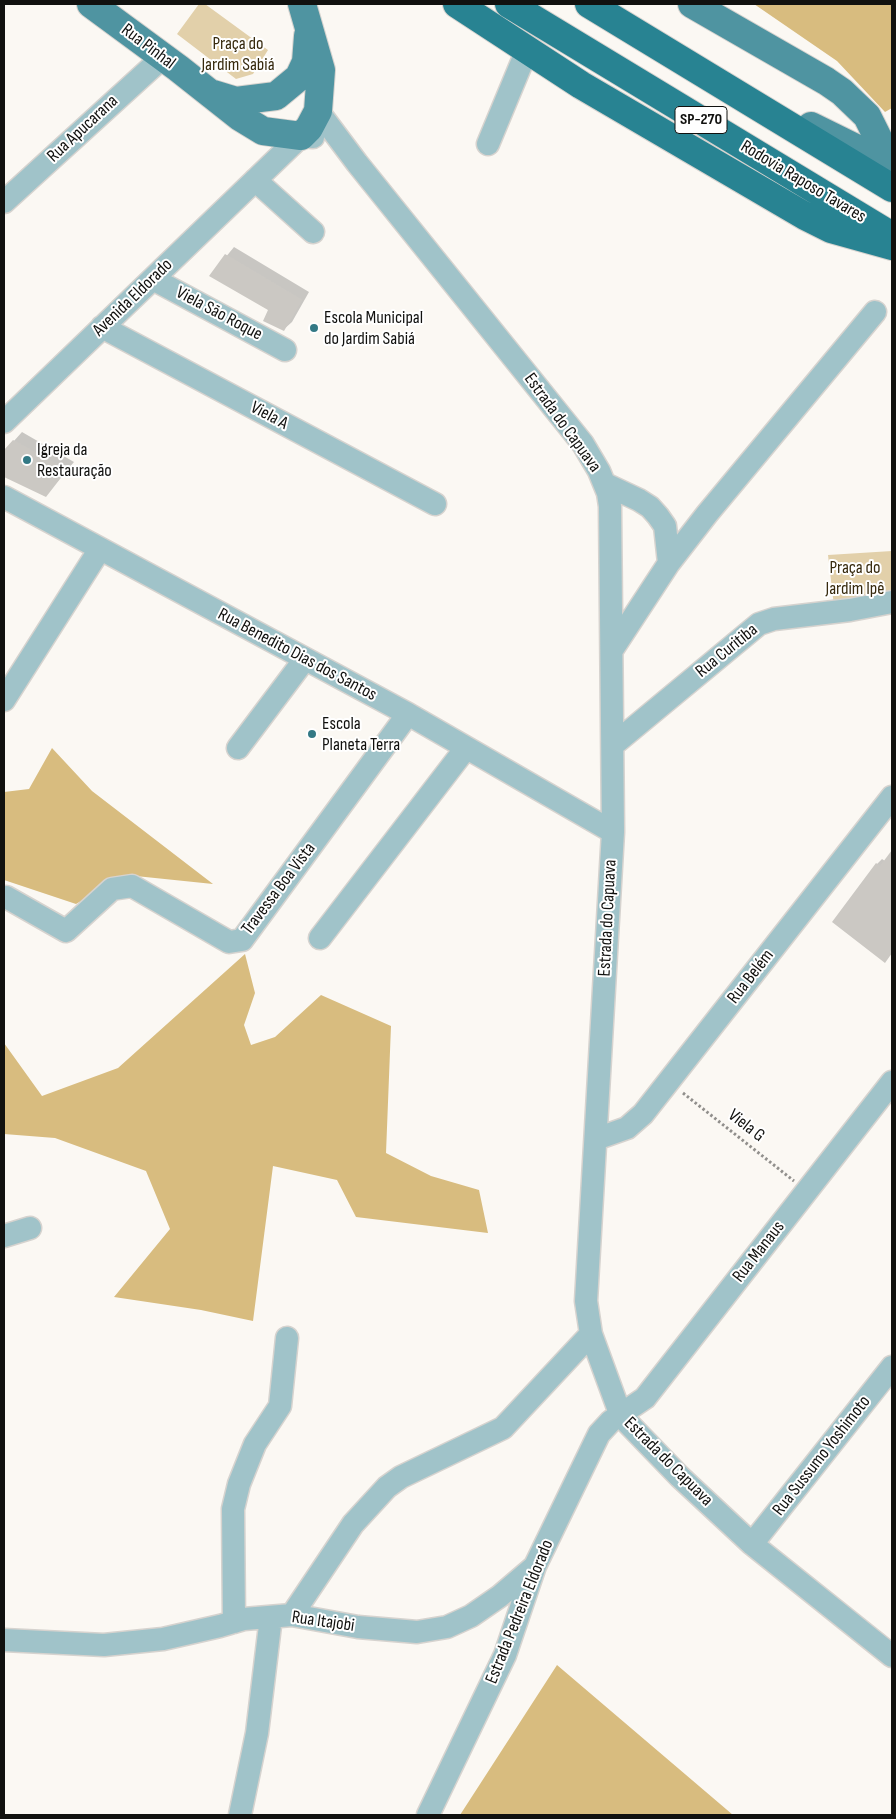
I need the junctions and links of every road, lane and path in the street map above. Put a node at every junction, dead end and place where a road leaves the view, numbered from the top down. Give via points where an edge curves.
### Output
1 (91, 4) edge
2 (457, 4) edge
3 (509, 4) edge
4 (589, 4) edge
5 (692, 4) edge
6 (304, 14) edge
7 (527, 50) junction
8 (162, 58) junction
9 (702, 73) junction
10 (205, 91) junction
11 (276, 96) junction
12 (319, 99) junction
13 (263, 131) junction
14 (301, 136) junction
15 (341, 142) junction
16 (488, 144) dead end
17 (892, 166) edge
18 (258, 177) junction
19 (892, 188) edge
20 (4, 202) edge
21 (313, 232) dead end
22 (892, 236) edge
23 (892, 246) edge
24 (153, 279) junction
25 (875, 312) dead end
26 (102, 327) junction
27 (285, 350) dead end
28 (4, 422) edge
29 (604, 484) junction
30 (4, 497) edge
31 (435, 504) dead end
32 (100, 549) junction
33 (669, 563) junction
34 (892, 602) edge
35 (612, 650) junction
36 (305, 659) junction
37 (4, 700) edge
38 (408, 714) junction
39 (613, 745) junction
40 (238, 748) dead end
41 (466, 748) junction
42 (892, 797) edge
43 (613, 832) junction
44 (6, 897) dead end
45 (320, 938) dead end
46 (669, 1082) junction
47 (892, 1082) edge
48 (596, 1139) junction
49 (807, 1191) junction
50 (30, 1228) dead end
51 (4, 1236) edge
52 (591, 1334) junction
53 (287, 1338) dead end
54 (892, 1367) edge
55 (621, 1416) junction
56 (752, 1544) junction
57 (535, 1566) junction
58 (282, 1616) junction
59 (234, 1622) junction
60 (4, 1640) edge
61 (891, 1653) edge
62 (240, 1815) edge
63 (428, 1815) edge

1 - 8 main road, Rua Pinhal
2 - 7 highway
3 - 22 highway, Rodovia Raposo Tavares / SP-270
4 - 9 highway, SP-270
5 - 17 main road via 842,92 867,116
6 - 11 main road via 308,47 306,62 299,77
6 - 12 main road via 321,70
7 - 16 street
7 - 23 highway via 805,216 831,229
8 - 10 main road, Rua Pinhal
8 - 20 street, Rua Apucarana
9 - 17 main road
9 - 19 highway, SP-270
10 - 11 main road via 236,101
10 - 13 main road, Rua Pinhal
11 - 12 main road
11 - 13 main road
12 - 14 main road via 309,128
12 - 15 street, Estrada do Capuava
13 - 14 main road
13 - 18 street
14 - 15 street
14 - 18 street, Avenida Eldorado
15 - 29 street, Estrada do Capuava via 582,444
18 - 21 street
18 - 24 street, Avenida Eldorado
24 - 26 street, Avenida Eldorado
24 - 27 street, Viela São Roque
25 - 33 street
26 - 28 street, Avenida Eldorado
26 - 31 street, Viela A
29 - 33 street via 639,500 658,516 664,526
29 - 35 street, Estrada do Capuava via 610,506
30 - 32 street, Rua Benedito Dias dos Santos
32 - 36 street, Rua Benedito Dias dos Santos
32 - 37 street
33 - 35 street
34 - 39 street, Rua Curitiba via 759,624
35 - 39 street, Estrada do Capuava
36 - 38 street, Rua Benedito Dias dos Santos
36 - 40 street
38 - 41 street, Rua Benedito Dias dos Santos
38 - 44 street, Travessa Boa Vista via 242,940 229,942 132,886 112,889 66,931
39 - 43 street, Estrada do Capuava
41 - 43 street, Rua Benedito Dias dos Santos
41 - 45 street
42 - 46 street, Rua Belém
43 - 48 street, Estrada do Capuava
46 - 48 street, Rua Belém via 637,1121
46 - 49 path, Viela G
47 - 49 street, Rua Manaus
48 - 52 street, Estrada do Capuava via 586,1302
49 - 55 street, Rua Manaus via 645,1398
50 - 51 street
52 - 55 street, Estrada do Capuava
52 - 58 street via 503,1428 401,1477 387,1487 353,1524
53 - 59 street via 280,1406 255,1444 233,1509
54 - 56 street, Rua Sussumo Yoshimoto
55 - 56 street, Estrada do Capuava
55 - 57 street, Estrada Pedreira Eldorado via 599,1434
56 - 61 street, Estrada do Capuava
57 - 58 street, Rua Itajobi via 493,1601 447,1627 417,1632
57 - 63 street, Estrada Pedreira Eldorado via 505,1655
58 - 59 street, Rua Itajobi
58 - 62 street
59 - 60 street, Rua Itajobi via 163,1638 104,1645

